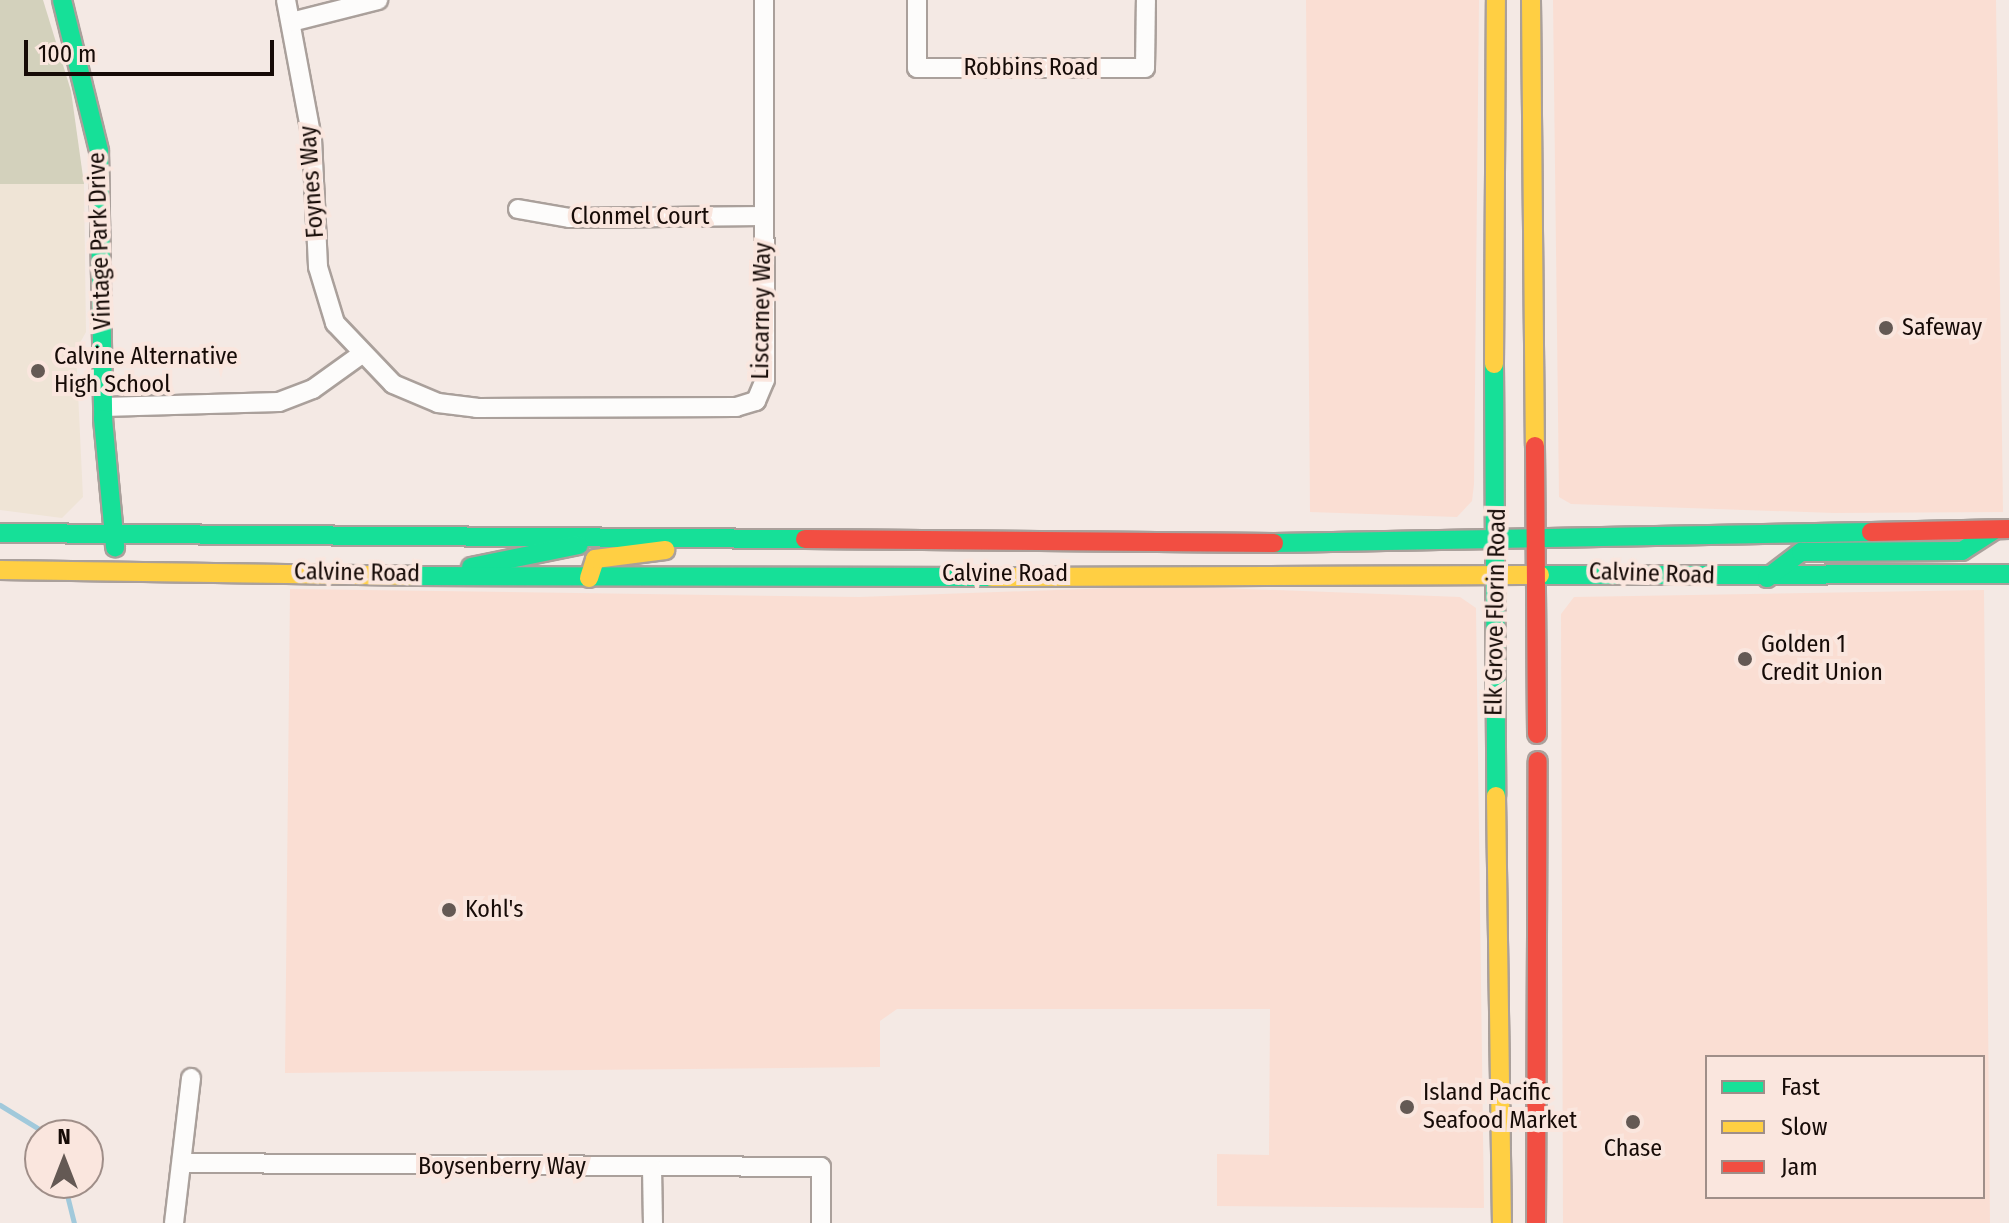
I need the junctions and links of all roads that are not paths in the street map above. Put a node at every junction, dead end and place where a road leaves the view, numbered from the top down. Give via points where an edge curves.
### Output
1 (62, 0) edge
2 (286, 0) edge
3 (378, 0) edge
4 (764, 0) edge
5 (917, 0) edge
6 (1146, 0) edge
7 (1496, 0) edge
8 (1531, 0) edge
9 (291, 22) junction
10 (1498, 96) junction
11 (1533, 164) junction
12 (518, 209) dead end
13 (763, 216) junction
14 (359, 356) junction
15 (103, 407) junction
16 (2002, 530) edge
17 (0, 533) edge
18 (115, 534) junction
19 (582, 536) junction
20 (705, 537) junction
21 (1496, 537) junction
22 (1533, 537) junction
23 (1021, 540) junction
24 (115, 569) junction
25 (0, 570) edge
26 (1533, 571) junction
27 (1494, 572) junction
28 (2009, 574) edge
29 (450, 575) junction
30 (897, 575) junction
31 (589, 578) junction
32 (1767, 578) junction
33 (191, 1078) dead end
34 (183, 1163) junction
35 (652, 1167) junction
36 (174, 1223) edge
37 (653, 1223) edge
38 (821, 1223) edge
39 (1502, 1223) edge
40 (1536, 1223) edge

1 - 15 main road, Vintage Park Drive via 99,151
2 - 9 street, Foynes Way
3 - 9 street
4 - 13 street, Liscarney Way
5 - 6 street, Robbins Road via 917,68 1145,68
7 - 10 main road, Elk Grove Florin Road
8 - 11 main road, Elk Grove Florin Road
9 - 14 street, Foynes Way via 312,139 321,287
10 - 11 main road via 1521,154
10 - 21 main road, Elk Grove Florin Road
11 - 22 main road, Elk Grove Florin Road
12 - 13 street, Clonmel Court via 570,218
13 - 14 street, Liscarney Way via 765,380 756,401 736,407 457,407 393,384
14 - 15 street via 313,389 270,404
15 - 18 main road, Vintage Park Drive
16 - 22 main road, Calvine Road
16 - 32 main road via 1962,551 1801,552
17 - 18 main road, Calvine Road
18 - 19 main road, Calvine Road
18 - 24 main road, Vintage Park Drive
19 - 20 main road, Calvine Road
19 - 29 main road via 571,549 489,560
20 - 23 main road, Calvine Road
20 - 31 main road via 656,552 604,555 590,564
21 - 22 main road, Calvine Road
21 - 23 main road, Calvine Road
21 - 27 main road, Elk Grove Florin Road
22 - 26 main road, Elk Grove Florin Road
23 - 30 main road via 987,553 914,556
24 - 25 main road, Calvine Road
24 - 29 main road, Calvine Road
26 - 27 main road, Calvine Road
26 - 32 main road, Calvine Road
26 - 40 main road, Elk Grove Florin Road via 1538,761
27 - 30 main road, Calvine Road
27 - 39 main road, Elk Grove Florin Road
28 - 32 main road, Calvine Road
29 - 31 main road, Calvine Road
30 - 31 main road, Calvine Road
33 - 34 street
34 - 35 street, Boysenberry Way
34 - 36 street
35 - 37 street
35 - 38 street, Boysenberry Way via 821,1167

